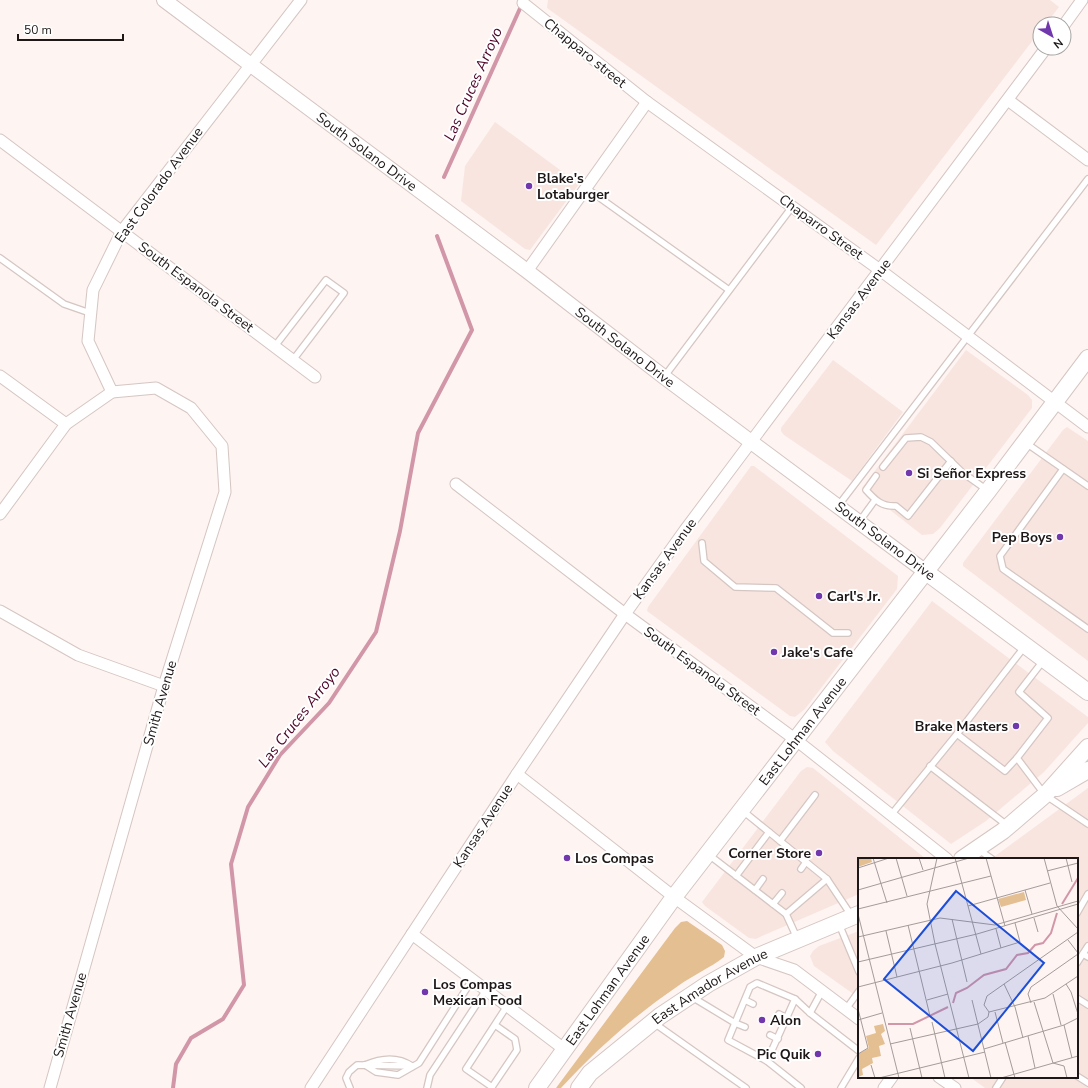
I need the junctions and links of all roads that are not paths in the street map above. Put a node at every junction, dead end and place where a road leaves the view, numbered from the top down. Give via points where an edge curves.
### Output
1 (164, 0) edge
2 (301, 0) edge
3 (1082, 0) edge
4 (523, 3) dead end
5 (1070, 16) edge
6 (1040, 56) edge
7 (249, 65) junction
8 (1008, 100) junction
9 (647, 102) junction
10 (0, 140) edge
11 (1088, 160) edge
12 (1088, 179) edge
13 (586, 188) junction
14 (792, 207) junction
15 (122, 231) junction
16 (0, 258) edge
17 (880, 270) junction
18 (527, 271) junction
19 (729, 290) junction
20 (90, 313) junction
21 (967, 335) junction
22 (275, 346) junction
23 (1088, 358) edge
24 (293, 360) junction
25 (0, 376) edge
26 (315, 376) dead end
27 (664, 377) junction
28 (112, 392) junction
29 (1054, 400) junction
30 (66, 424) junction
31 (1088, 426) edge
32 (752, 442) junction
33 (1024, 442) junction
34 (951, 461) junction
35 (883, 468) dead end
36 (1063, 469) junction
37 (876, 476) dead end
38 (456, 484) dead end
39 (1088, 486) edge
40 (988, 491) junction
41 (875, 500) junction
42 (838, 506) junction
43 (0, 514) edge
44 (859, 522) junction
45 (702, 543) dead end
46 (926, 572) junction
47 (0, 610) edge
48 (626, 614) junction
49 (1088, 628) edge
50 (848, 633) dead end
51 (1025, 646) junction
52 (1044, 660) junction
53 (164, 686) junction
54 (1088, 692) edge
55 (957, 734) junction
56 (796, 740) junction
57 (1088, 747) edge
58 (1017, 758) junction
59 (930, 766) junction
60 (1088, 770) edge
61 (517, 774) junction
62 (815, 795) dead end
63 (1045, 795) junction
64 (741, 810) junction
65 (891, 815) junction
66 (1088, 824) edge
67 (1008, 826) junction
68 (769, 832) junction
69 (780, 841) junction
70 (787, 847) junction
71 (977, 848) junction
72 (707, 854) junction
73 (781, 855) dead end
74 (946, 858) edge
75 (963, 858) edge
76 (991, 858) edge
77 (806, 862) junction
78 (801, 869) dead end
79 (736, 876) junction
80 (763, 879) dead end
81 (827, 879) junction
82 (755, 890) junction
83 (782, 892) dead end
84 (1088, 894) edge
85 (674, 897) junction
86 (773, 904) junction
87 (1078, 911) edge
88 (786, 914) junction
89 (850, 917) edge
90 (412, 934) junction
91 (797, 939) junction
92 (1088, 946) edge
93 (1085, 955) edge
94 (756, 957) junction
95 (858, 966) edge
96 (472, 980) junction
97 (486, 990) junction
98 (822, 991) junction
99 (858, 993) edge
100 (690, 996) junction
101 (795, 999) junction
102 (1078, 999) edge
103 (745, 1000) junction
104 (753, 1004) dead end
105 (1088, 1005) edge
106 (507, 1006) junction
107 (846, 1009) junction
108 (810, 1013) junction
109 (779, 1014) dead end
110 (788, 1018) junction
111 (858, 1018) edge
112 (653, 1022) junction
113 (734, 1023) junction
114 (495, 1025) junction
115 (745, 1026) dead end
116 (770, 1035) dead end
117 (778, 1039) junction
118 (564, 1049) junction
119 (858, 1050) edge
120 (858, 1060) edge
121 (767, 1061) junction
122 (365, 1065) junction
123 (412, 1066) junction
124 (1078, 1077) edge
125 (891, 1078) edge
126 (1002, 1078) edge
127 (1088, 1083) edge
128 (50, 1088) edge
129 (311, 1088) edge
130 (350, 1088) edge
131 (427, 1088) edge
132 (537, 1088) edge
133 (579, 1088) edge
134 (746, 1088) edge
135 (801, 1088) edge
136 (841, 1088) edge
137 (884, 1088) edge
138 (996, 1088) edge

1 - 7 street, South Solano Drive
2 - 7 street, East Colorado Avenue
3 - 5 street
4 - 9 street, Chapparo street
6 - 8 street, Kansas Avenue
7 - 15 street, East Colorado Avenue
7 - 18 street, South Solano Drive
8 - 11 street
8 - 17 street, Kansas Avenue
9 - 13 street
9 - 14 street, Chaparro Street
10 - 15 street, South Espanola Street
12 - 21 lane
13 - 18 street
13 - 19 lane
14 - 17 street, Chaparro Street
14 - 19 lane
15 - 20 street, East Colorado Avenue via 93,290
15 - 22 street, South Espanola Street
16 - 20 lane via 64,304
17 - 21 street, Chaparro Street
17 - 32 street, Kansas Avenue
18 - 27 street, South Solano Drive
19 - 27 lane
20 - 28 street, East Colorado Avenue via 88,341
21 - 29 street, Chaparro Street
21 - 42 lane
22 - 24 street, South Espanola Street
22 - 24 lane via 326,280 344,293
23 - 29 main road, East Lohman Avenue
24 - 26 street, South Espanola Street
25 - 30 street
27 - 32 street, South Solano Drive
28 - 30 street
28 - 53 street, Smith Avenue via 156,388 191,408 222,446 225,492
29 - 31 street, Chaparro Street
29 - 33 main road, East Lohman Avenue
30 - 43 street
32 - 42 street, South Solano Drive
32 - 48 street, Kansas Avenue
33 - 36 lane
33 - 40 main road, East Lohman Avenue
34 - 35 lane via 931,442 921,437 906,438
34 - 40 lane
34 - 41 lane via 908,516 896,506 887,507
36 - 39 lane
36 - 49 lane via 1000,556 1003,569
37 - 41 lane via 866,490
38 - 48 street, South Espanola Street
40 - 46 main road, East Lohman Avenue
41 - 44 lane
42 - 44 street, South Solano Drive
44 - 46 street, South Solano Drive
45 - 50 lane via 704,561 735,587 776,588 833,633
46 - 51 main road, South Solano Drive
46 - 56 main road, East Lohman Avenue
47 - 53 street via 78,654
48 - 56 street, South Espanola Street
48 - 61 street, Kansas Avenue
51 - 52 main road, South Solano Drive
51 - 55 lane
52 - 54 main road, South Solano Drive
52 - 58 lane via 1019,692 1048,718
53 - 128 street, Smith Avenue
55 - 58 lane via 1005,771
55 - 59 lane
56 - 64 main road, East Lohman Avenue
56 - 65 street, South Espanola Street
57 - 63 main road
58 - 63 lane
59 - 65 lane
59 - 67 lane
60 - 63 main road
61 - 85 street
61 - 90 street, Kansas Avenue
62 - 69 lane
63 - 66 lane
63 - 67 main road
64 - 68 lane
64 - 72 main road, East Lohman Avenue
65 - 74 street, South Espanola Street
67 - 71 main road
68 - 69 lane
68 - 79 lane
69 - 70 lane
70 - 73 lane
70 - 77 lane
71 - 75 main road
71 - 76 lane
72 - 79 lane
72 - 85 main road, East Lohman Avenue
77 - 78 lane
77 - 81 lane
79 - 82 lane
80 - 82 lane
81 - 88 lane
81 - 89 lane
82 - 86 lane
83 - 86 lane
84 - 87 lane
85 - 94 street
85 - 118 main road, East Lohman Avenue
86 - 88 lane
88 - 91 lane
89 - 91 main road, East Amador Avenue
89 - 95 lane
90 - 96 street
90 - 129 street, Kansas Avenue
91 - 94 main road, East Amador Avenue
92 - 93 lane
94 - 98 street via 794,970
94 - 100 main road, East Amador Avenue
96 - 97 street
96 - 123 lane via 423,1058
97 - 106 street
97 - 131 lane via 430,1075
98 - 107 street
98 - 108 lane
99 - 107 lane
100 - 112 main road, East Amador Avenue
100 - 113 lane
101 - 103 lane via 757,983 750,987
101 - 108 lane
101 - 110 lane
102 - 105 lane
103 - 104 lane
103 - 113 lane
106 - 114 lane
106 - 118 street
107 - 111 street
108 - 119 lane
109 - 110 lane
110 - 117 lane
112 - 133 main road, East Amador Avenue via 590,1074
112 - 134 lane
113 - 115 lane
113 - 121 lane via 728,1040
114 - 114 lane via 466,1069 492,1087 517,1050 515,1039
116 - 117 lane
117 - 121 lane
118 - 132 main road, East Lohman Avenue
120 - 136 lane
121 - 135 lane
122 - 123 lane via 376,1060 396,1059
122 - 123 lane via 376,1072 398,1075
122 - 130 lane via 357,1065 349,1072 346,1078
124 - 127 lane
125 - 137 street
126 - 138 lane

